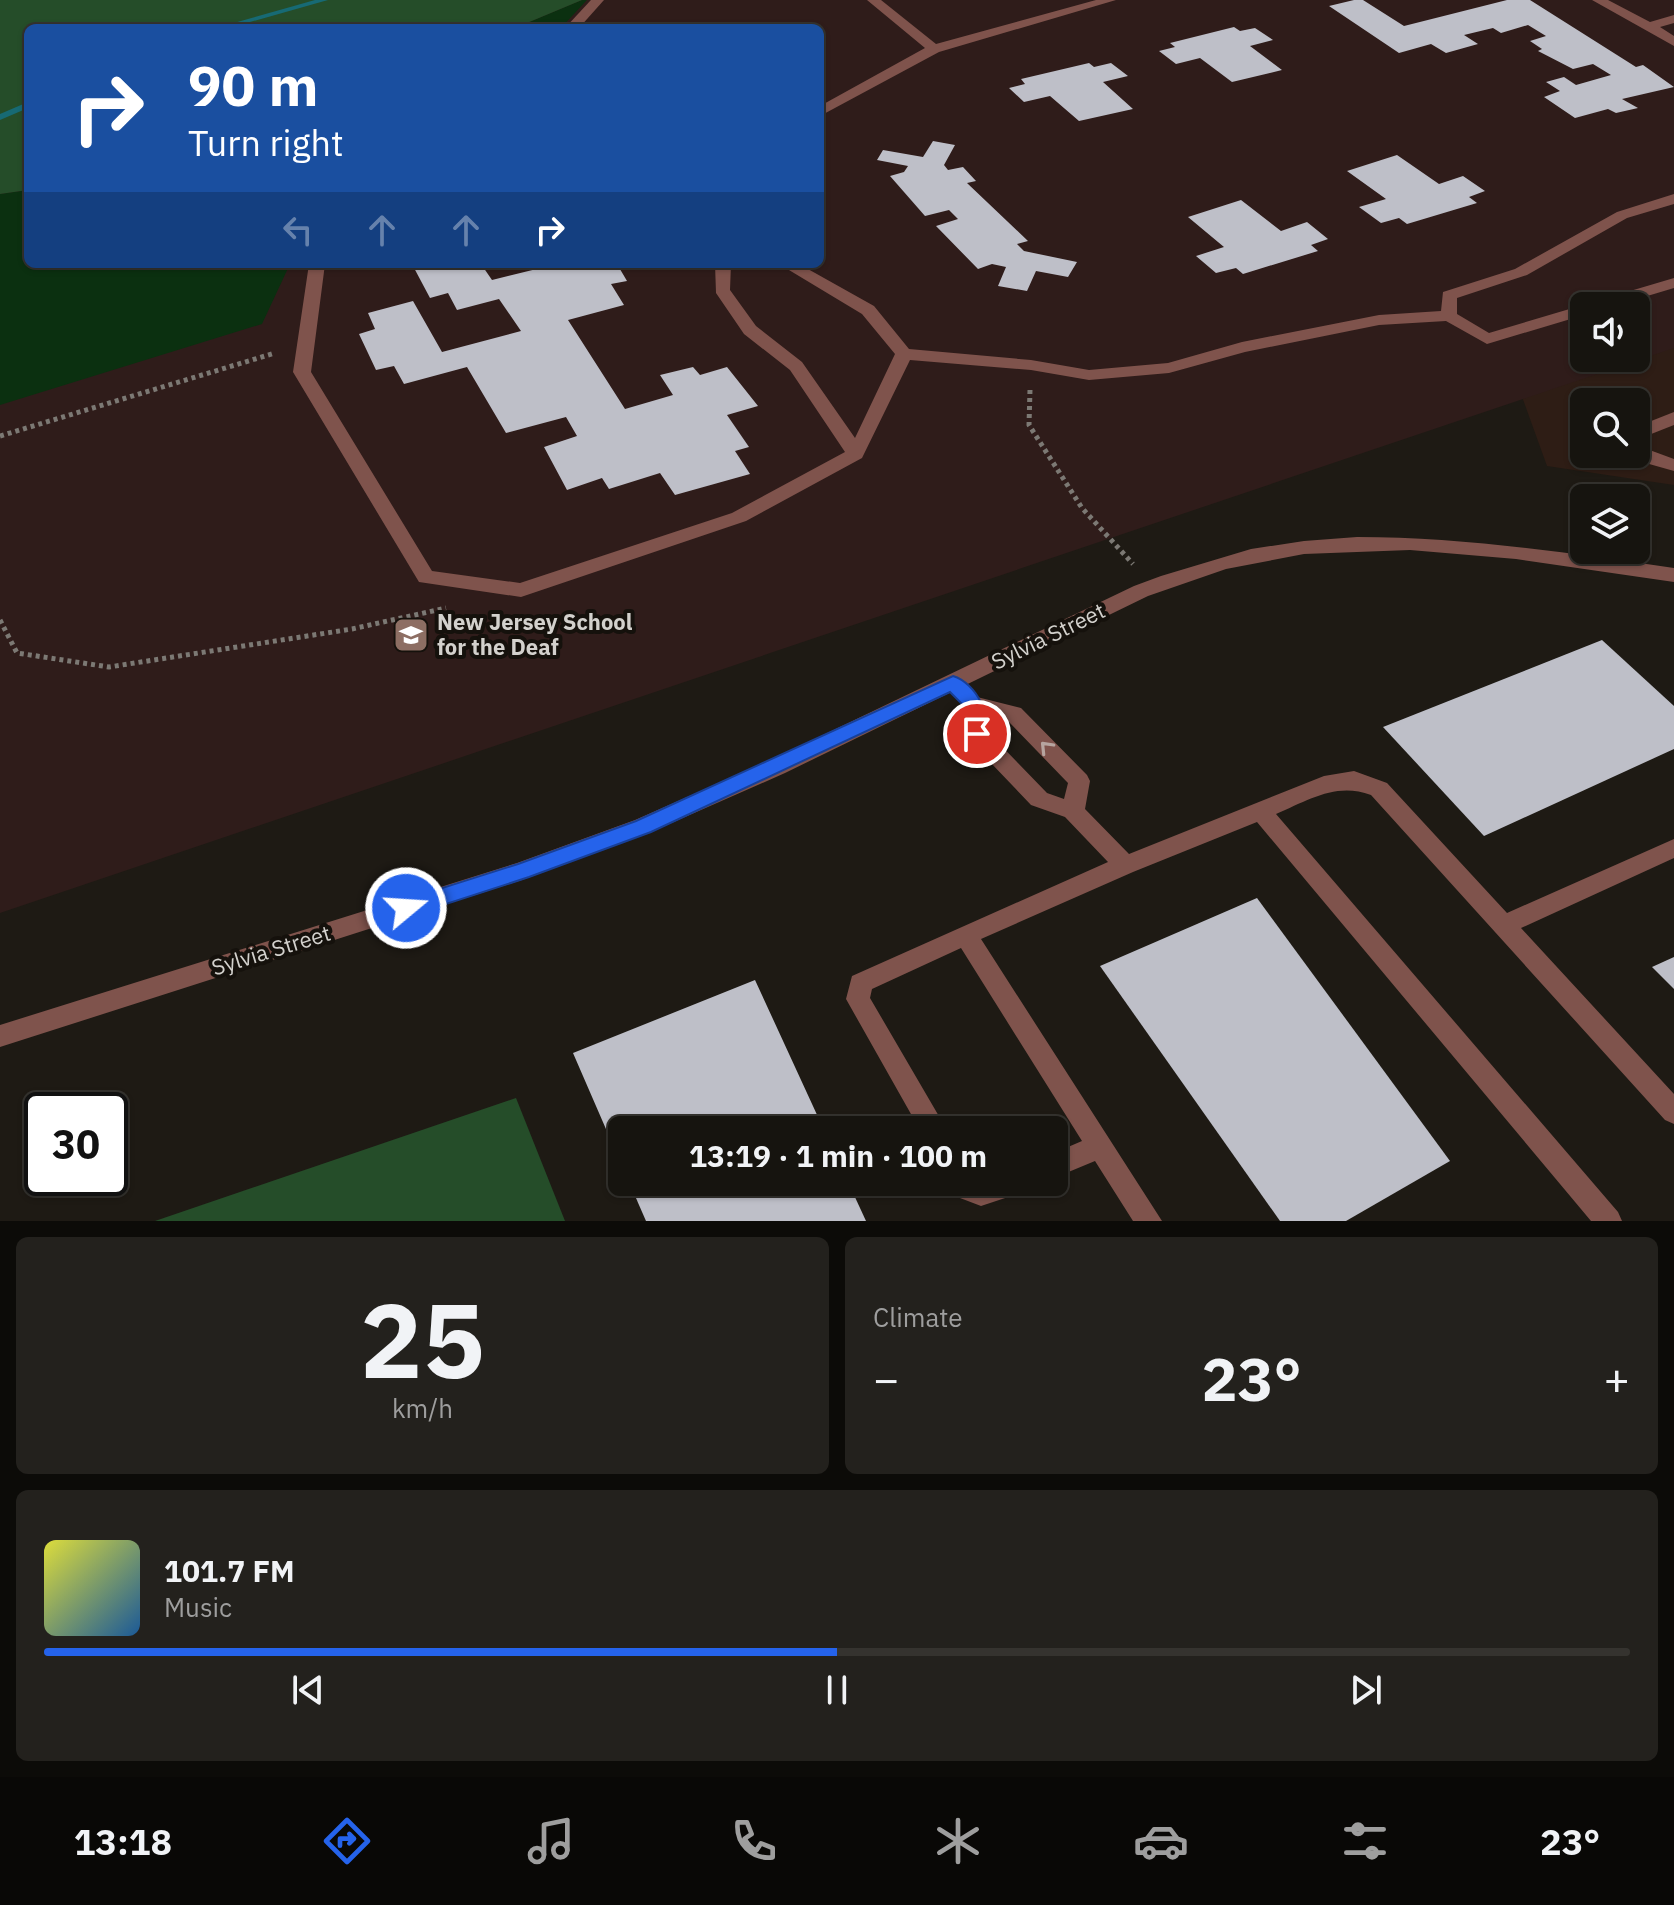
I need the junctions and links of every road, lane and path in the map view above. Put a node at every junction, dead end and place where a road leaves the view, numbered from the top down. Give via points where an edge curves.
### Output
1 (598, 0) edge
2 (873, 0) edge
3 (1110, 0) edge
4 (1598, 0) edge
5 (1674, 19) edge
6 (576, 24) edge
7 (1649, 26) junction
8 (1674, 42) edge
9 (934, 49) junction
10 (824, 110) edge
11 (1674, 199) edge
12 (316, 268) edge
13 (723, 268) edge
14 (794, 268) edge
15 (1674, 283) edge
16 (1643, 292) edge
17 (1570, 314) edge
18 (1449, 316) junction
19 (306, 343) junction
20 (904, 354) junction
21 (1031, 365) junction
22 (1674, 418) edge
23 (1650, 428) edge
24 (0, 436) edge
25 (856, 454) junction
26 (1650, 458) edge
27 (1674, 465) edge
28 (1674, 575) edge
29 (1141, 591) junction
30 (460, 605) dead end
31 (0, 620) edge
32 (953, 683) junction
33 (973, 704) junction
34 (1260, 810) junction
35 (1073, 811) junction
36 (1674, 848) edge
37 (1125, 865) junction
38 (1503, 925) junction
39 (966, 935) junction
40 (0, 1036) edge
41 (1674, 1112) edge
42 (926, 1116) edge
43 (1100, 1146) junction
44 (1068, 1160) edge
45 (1148, 1221) edge
46 (1608, 1221) edge

1 - 6 street
2 - 9 street
3 - 9 street
4 - 7 street
5 - 7 street
7 - 8 street
9 - 10 street
11 - 18 street via 1622,215 1521,272 1449,295
12 - 19 street
13 - 25 street via 722,290 750,330 796,366
14 - 20 street via 868,310
15 - 16 street
17 - 18 street via 1487,339
18 - 21 street via 1379,320 1242,347 1169,368 1089,375
19 - 24 path
19 - 25 street via 302,372 426,577 521,590 739,517
20 - 21 street
20 - 25 street
21 - 29 path via 1029,425 1082,508 1131,560
22 - 23 street
26 - 27 street
28 - 29 street, Sylvia Street via 1511,551 1386,543 1253,556
29 - 32 street, Sylvia Street
30 - 31 path via 352,629 109,667 17,653
32 - 33 street
32 - 40 street, Sylvia Street via 657,821 522,871
33 - 35 street via 977,734 1039,799
35 -> 33 street via 1079,781 1014,714
34 - 37 street
34 - 38 street via 1332,782 1354,780 1379,789
34 - 46 street
35 - 37 street
36 - 38 street
37 - 39 street
38 - 41 street
39 - 42 street via 861,983 857,991
39 - 43 street
43 - 44 street
43 - 45 street

